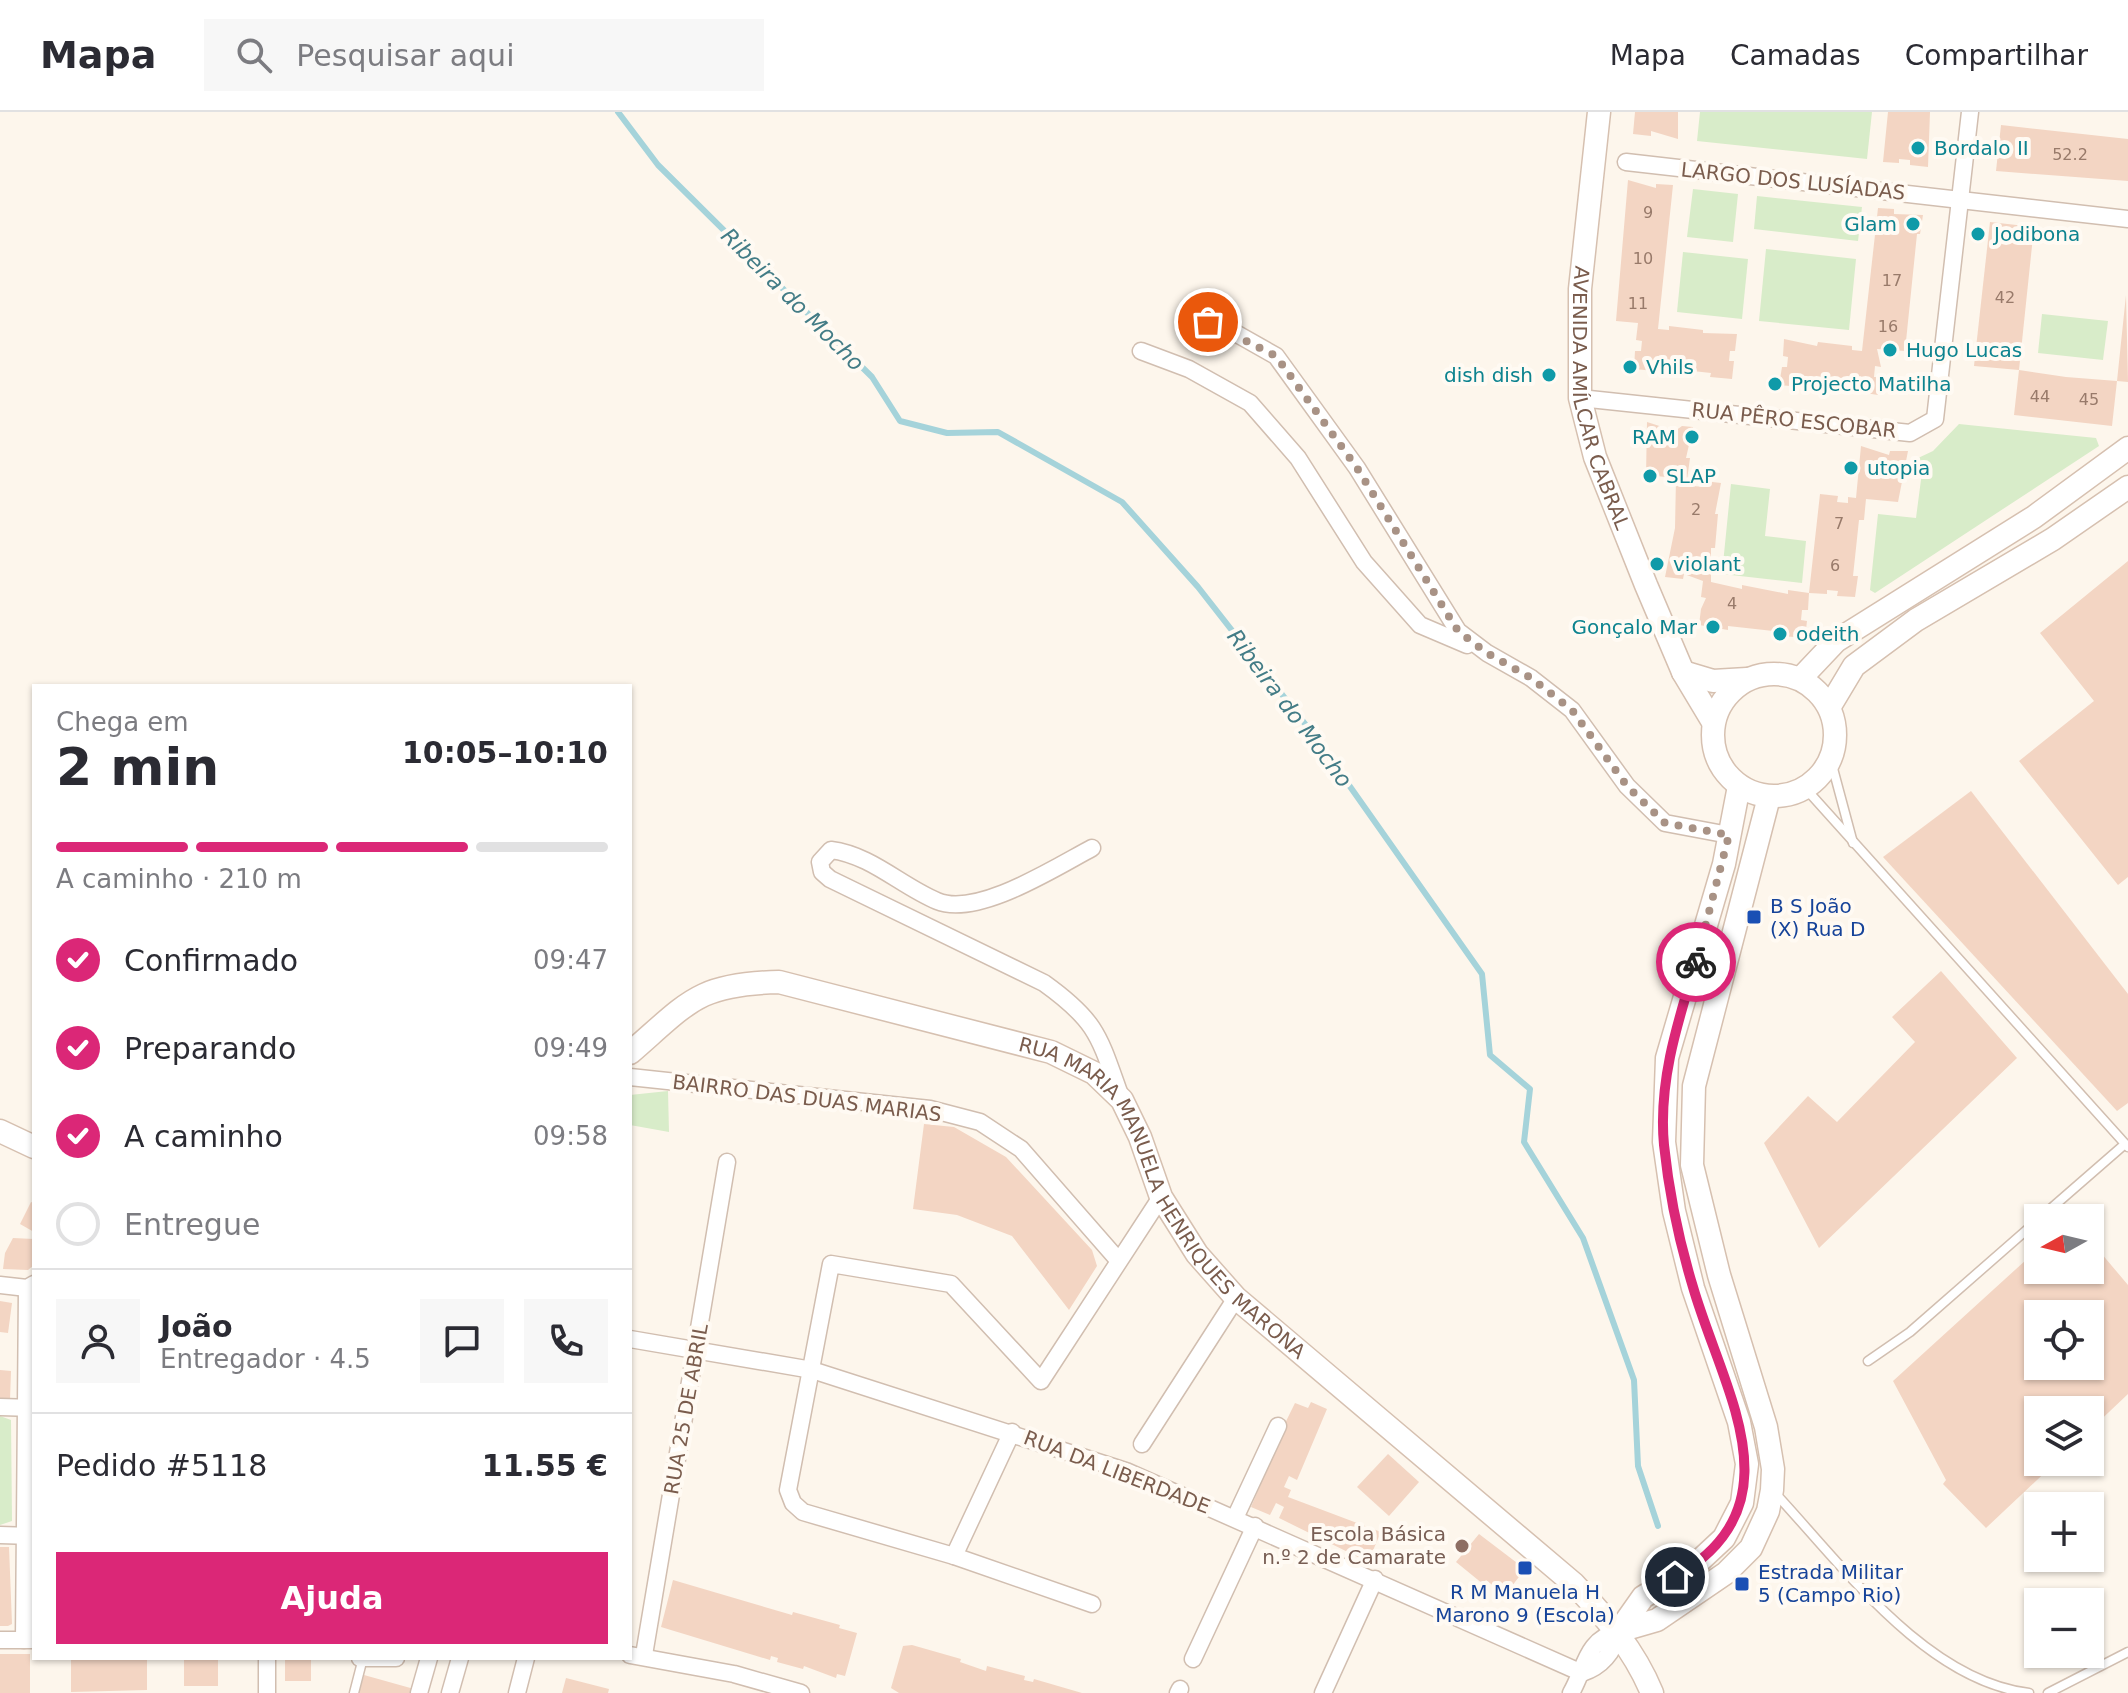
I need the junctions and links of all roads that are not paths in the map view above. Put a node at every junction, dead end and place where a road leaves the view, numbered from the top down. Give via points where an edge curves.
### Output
1 (1599, 112) edge
2 (1970, 112) edge
3 (1626, 162) dead end
4 (1960, 200) junction
5 (2128, 219) edge
6 (1186, 314) dead end
7 (1141, 351) dead end
8 (1580, 398) junction
9 (2128, 448) edge
10 (2128, 487) edge
11 (1487, 653) junction
12 (1683, 672) junction
13 (1801, 678) junction
14 (1747, 679) junction
15 (1830, 706) junction
16 (1713, 722) junction
17 (1831, 761) junction
18 (1739, 786) junction
19 (1806, 789) junction
20 (1769, 797) junction
21 (1729, 835) junction
22 (1853, 844) junction
23 (1092, 848) dead end
24 (632, 1051) edge
25 (632, 1077) edge
26 (1122, 1100) junction
27 (0, 1131) edge
28 (2127, 1145) edge
29 (32, 1146) edge
30 (727, 1162) dead end
31 (1161, 1197) junction
32 (2057, 1204) edge
33 (2024, 1232) edge
34 (1118, 1260) junction
35 (0, 1285) edge
36 (31, 1286) edge
37 (1236, 1298) junction
38 (30, 1328) edge
39 (632, 1339) edge
40 (697, 1350) junction
41 (30, 1354) edge
42 (1868, 1361) dead end
43 (812, 1370) junction
44 (0, 1407) edge
45 (30, 1408) edge
46 (1278, 1426) dead end
47 (1012, 1432) junction
48 (1142, 1444) dead end
49 (1772, 1490) junction
50 (1235, 1518) junction
51 (1255, 1526) junction
52 (0, 1535) edge
53 (29, 1536) edge
54 (954, 1556) junction
55 (1375, 1579) junction
56 (1092, 1604) dead end
57 (1619, 1631) junction
58 (0, 1640) edge
59 (29, 1640) edge
60 (2128, 1652) edge
61 (637, 1655) edge
62 (1193, 1659) dead end
63 (267, 1660) edge
64 (362, 1660) edge
65 (428, 1660) edge
66 (459, 1660) edge
67 (525, 1660) edge
68 (1582, 1673) junction
69 (267, 1693) edge
70 (354, 1693) edge
71 (419, 1693) edge
72 (450, 1693) edge
73 (517, 1693) edge
74 (801, 1693) edge
75 (1323, 1693) edge
76 (1571, 1693) edge
77 (1652, 1693) edge
78 (2029, 1693) edge
79 (2048, 1693) edge

1 - 8 street, AVENIDA AMÍLCAR CABRAL via 1580,289
2 - 4 street, RUA PÊRO ESCOBAR
3 - 4 street, LARGO DOS LUSÍADAS
4 - 5 street, LARGO DOS LUSÍADAS
4 - 8 street, RUA PÊRO ESCOBAR via 1935,419 1910,433
6 - 11 street via 1230,330 1276,356 1357,468 1458,631
7 - 11 street via 1189,369 1250,403 1298,458 1364,562 1420,625
8 - 12 street, AVENIDA AMÍLCAR CABRAL via 1595,457
9 - 13 street via 2034,517 1836,641
10 - 15 street via 2053,539 1916,620 1854,666
11 - 21 street via 1572,710 1627,786 1665,823
12 - 14 street via 1713,681
12 - 16 street, AVENIDA AMÍLCAR CABRAL
13 - 14 street via 1780,672
13 - 15 street
14 - 16 street via 1723,700
15 - 17 street via 1836,740
16 - 18 street via 1713,746 1722,769
17 - 19 street
17 - 22 lane
18 - 20 street
18 - 21 street
19 - 20 street
19 - 22 lane
20 - 49 street via 1694,1086 1692,1165 1766,1427
21 - 57 street via 1667,1058 1664,1142 1693,1288 1739,1422 1747,1464 1742,1503 1724,1538 1695,1565 1643,1597
22 - 28 lane
23 - 26 street via 1042,875 965,905 937,901 849,854 831,850 820,862 830,879 1044,983 1072,1003 1097,1030
24 - 26 street, RUA MARIA MANUELA HENRIQUES MARONA via 696,995 735,983 779,982 1051,1052 1094,1073
25 - 34 street, BAIRRO DAS DUAS MARIAS via 930,1109 980,1122 1021,1149
26 - 31 street, RUA MARIA MANUELA HENRIQUES MARONA
27 - 29 street
28 - 32 lane
30 - 40 street, RUA 25 DE ABRIL
31 - 34 street
31 - 37 street, RUA MARIA MANUELA HENRIQUES MARONA via 1197,1254
33 - 42 lane via 1910,1332
34 - 43 street via 1041,1381 951,1284 831,1264
35 - 36 street
36 - 38 street
37 - 48 street
37 - 57 street, RUA MARIA MANUELA HENRIQUES MARONA via 1574,1584
38 - 41 street
39 - 40 street, RUA DA LIBERDADE
40 - 43 street, RUA DA LIBERDADE
40 - 61 street, RUA 25 DE ABRIL
41 - 45 street
43 - 47 street, RUA DA LIBERDADE
43 - 54 street via 788,1490 793,1503 803,1512
44 - 45 street
45 - 53 street
46 - 50 street
47 - 50 street, RUA DA LIBERDADE via 1126,1471
47 - 54 street
49 - 57 street via 1751,1548 1726,1573 1657,1620
49 - 78 lane via 1887,1614 1949,1664 1983,1683
50 - 51 street, RUA DA LIBERDADE
51 - 55 street, RUA DA LIBERDADE
51 - 62 street
52 - 53 street
53 - 59 street
54 - 56 street
55 - 68 street, RUA DA LIBERDADE
55 - 75 street
57 - 68 street via 1614,1650
57 - 77 street, RUA MARIA MANUELA HENRIQUES MARONA
58 - 59 street
60 - 79 lane
61 - 74 street
63 - 69 street
64 - 70 lane
65 - 71 street
66 - 72 street
67 - 73 street
68 - 76 street

